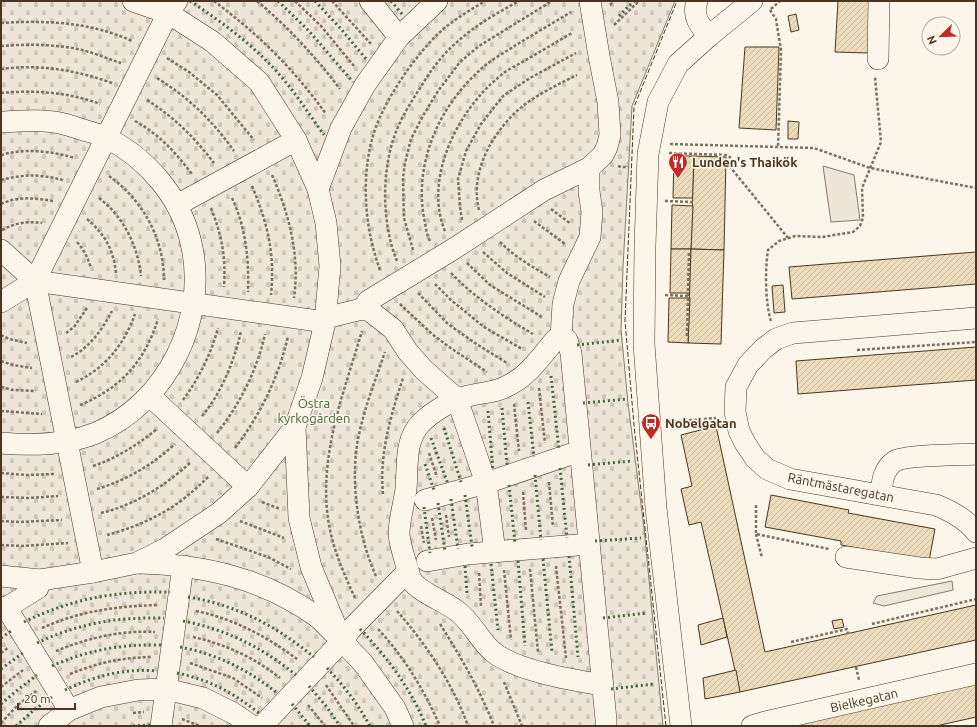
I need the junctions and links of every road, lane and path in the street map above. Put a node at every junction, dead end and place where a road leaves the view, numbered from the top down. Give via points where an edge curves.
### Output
1 (133, 1) edge
2 (214, 1) edge
3 (257, 1) edge
4 (295, 1) edge
5 (332, 1) edge
6 (370, 1) edge
7 (436, 1) edge
8 (485, 1) edge
9 (519, 1) edge
10 (552, 1) edge
11 (590, 1) edge
12 (639, 1) edge
13 (697, 1) edge
14 (780, 1) edge
15 (879, 1) edge
16 (173, 7) edge
17 (762, 8) edge
18 (571, 12) dead end
19 (1, 23) edge
20 (610, 29) dead end
21 (572, 33) dead end
22 (709, 36) junction
23 (399, 37) junction
24 (150, 49) junction
25 (576, 53) dead end
26 (382, 61) junction
27 (876, 67) joint
28 (1, 69) edge
29 (577, 75) dead end
30 (367, 82) junction
31 (130, 91) junction
32 (1, 93) edge
33 (352, 108) junction
34 (119, 112) junction
35 (1, 122) edge
36 (339, 135) junction
37 (106, 137) junction
38 (296, 140) junction
39 (778, 148) junction
40 (1, 155) edge
41 (264, 158) junction
42 (93, 165) junction
43 (589, 168) junction
44 (870, 168) junction
45 (224, 179) junction
46 (1, 180) edge
47 (82, 187) junction
48 (976, 188) edge
49 (318, 189) junction
50 (203, 190) junction
51 (536, 195) junction
52 (664, 199) dead end
53 (693, 202) dead end
54 (177, 205) junction
55 (519, 207) junction
56 (590, 235) junction
57 (788, 238) junction
58 (1, 250) edge
59 (689, 252) dead end
60 (447, 253) junction
61 (581, 256) junction
62 (34, 280) junction
63 (388, 290) junction
64 (669, 295) dead end
65 (139, 296) junction
66 (565, 296) junction
67 (688, 296) junction
68 (163, 299) junction
69 (1, 302) edge
70 (194, 304) junction
71 (222, 308) junction
72 (365, 310) junction
73 (246, 311) junction
74 (292, 318) junction
75 (976, 318) edge
76 (325, 320) junction
77 (773, 326) dead end
78 (1, 335) edge
79 (687, 336) dead end
80 (47, 342) junction
81 (553, 342) junction
82 (976, 342) edge
83 (853, 350) dead end
84 (1, 361) edge
85 (52, 364) junction
86 (524, 382) junction
87 (1, 387) edge
88 (57, 388) junction
89 (149, 395) junction
90 (457, 399) junction
91 (1, 411) edge
92 (62, 411) junction
93 (170, 415) junction
94 (722, 417) dead end
95 (666, 422) dead end
96 (295, 427) junction
97 (188, 432) junction
98 (68, 441) junction
99 (1, 443) edge
100 (580, 451) junction
101 (976, 454) edge
102 (547, 462) junction
103 (222, 463) junction
104 (74, 471) junction
105 (1, 473) edge
106 (486, 483) junction
107 (245, 490) junction
108 (78, 493) junction
109 (881, 494) junction
110 (1, 497) edge
111 (427, 499) junction
112 (756, 505) dead end
113 (219, 513) junction
114 (82, 517) junction
115 (299, 518) junction
116 (1, 521) edge
117 (976, 532) edge
118 (190, 533) junction
119 (756, 534) junction
120 (87, 540) junction
121 (589, 544) junction
122 (1, 545) edge
123 (306, 546) junction
124 (555, 547) junction
125 (499, 551) junction
126 (846, 557) joint
127 (762, 558) dead end
128 (976, 558) edge
129 (432, 560) junction
130 (137, 563) junction
131 (184, 566) junction
132 (408, 571) junction
133 (93, 572) junction
134 (1, 576) edge
135 (40, 580) junction
136 (317, 584) junction
137 (976, 599) edge
138 (4, 609) edge
139 (365, 614) junction
140 (438, 621) dead end
141 (872, 624) dead end
142 (848, 634) dead end
143 (342, 641) junction
144 (792, 642) dead end
145 (504, 650) junction
146 (566, 662) dead end
147 (976, 674) edge
148 (603, 685) junction
149 (166, 689) junction
150 (69, 710) junction
151 (49, 726) edge
152 (162, 726) edge
153 (252, 726) edge
154 (262, 726) edge
155 (403, 726) edge
156 (440, 726) edge
157 (494, 726) edge
158 (522, 726) edge
159 (606, 726) edge
160 (681, 726) edge
161 (752, 726) edge

1 - 16 street
2 - 36 path via 281,58 305,86
3 - 33 path via 281,21 316,58
4 - 30 path via 321,26
5 - 26 path via 360,31
6 - 23 street
7 - 23 street
8 - 63 path via 438,33 424,49 403,76 373,138 366,180 369,229 373,251
9 - 60 path via 479,25 442,56 411,101 397,129 389,157 385,207 394,254 402,272
10 - 60 path via 479,46 460,62 438,91 411,139 403,178 404,218 411,245 418,264
11 - 43 street via 608,102 610,135 603,156
12 - 20 path
13 - 22 street via 695,16
14 - 17 path
15 - 27 street
16 - 24 street
16 - 38 street via 259,82
17 - 22 street
17 - 39 path via 776,18 781,50
18 - 60 path via 479,70 451,103 441,121 424,162 421,187 428,236
19 - 24 path via 58,22 100,29
21 - 60 path via 500,75 477,98 465,115 452,138 440,175 438,191 444,229 449,239
22 - 160 street via 678,64 658,102 648,165 644,344 656,508
23 - 26 street
24 - 31 street
24 - 41 path via 189,72 217,95 253,137
25 - 60 path via 503,96 481,124 466,151 458,179 463,225
26 - 30 street
27 - 44 path via 880,142
28 - 31 path via 63,69 100,79
29 - 60 path via 546,90 524,105 511,117 492,143 478,173 476,190 478,208 484,224
30 - 33 street
31 - 34 street
31 - 45 path via 158,107 192,135
32 - 34 path via 40,91 70,95
33 - 36 street
34 - 37 street
34 - 50 path via 155,133 169,145
35 - 37 street via 42,121 63,124
36 - 49 street
37 - 42 street
37 - 54 street via 147,167
38 - 41 street
38 - 49 street
39 - 44 path via 814,148
39 - 57 path via 667,144 666,153 730,157 731,168
40 - 42 path via 41,151
41 - 45 street
41 - 74 path via 281,196 293,240 296,288
42 - 47 street
42 - 68 path via 127,190 146,215 161,250 164,268
43 - 51 street
43 - 56 street via 592,212
44 - 48 path
44 - 57 path via 862,188 863,218 860,226 853,232 822,237
45 - 50 street
45 - 73 path via 238,212 248,254
46 - 47 path via 23,176 49,176
47 - 62 street
47 - 65 path via 102,200 129,233 140,264
49 - 76 street via 326,223 330,266
50 - 54 street
50 - 71 path via 219,230 224,251
51 - 55 street
51 - 56 path via 544,204
52 - 53 path
54 - 70 street via 192,244 195,271
55 - 60 street
55 - 61 path
56 - 61 street
57 - 77 path via 779,241 768,250 768,311
58 - 62 street
59 - 67 path
60 - 63 street
60 - 66 path via 488,257 532,290 552,300
60 - 66 path via 506,248
60 - 81 path via 471,268
60 - 81 path via 449,271 481,301
60 - 81 path via 431,279 479,324
60 - 86 path via 430,307 448,324
61 - 66 street
62 - 65 street
62 - 69 street
62 - 80 street
63 - 72 street via 368,301
63 - 86 path via 432,334 464,357
64 - 67 path
65 - 68 street
65 - 88 path via 130,327 112,355 91,374
66 - 81 street
67 - 79 path
68 - 70 street
68 - 92 path via 149,343 129,372 117,384 92,400
70 - 71 street
70 - 89 street via 179,351 171,367
71 - 73 street
71 - 93 path via 207,360 192,388
72 - 76 street
72 - 90 street via 393,329 424,370
72 - 139 path via 331,439 327,482 330,528 336,552 355,599
73 - 74 street
73 - 97 path via 238,346 218,391 208,409
74 - 76 street
74 - 103 path via 280,366 260,410 248,431
75 - 109 street, Räntmästaregatan via 793,333 776,339 763,349 748,366 736,387 735,412 739,431 755,458 767,469 790,479
76 - 96 street via 312,378
78 - 80 path via 34,344
80 - 85 street
81 - 86 street
81 - 100 street via 567,340 571,353
82 - 83 path
84 - 85 path via 26,368 40,368
85 - 88 street
86 - 90 street
86 - 102 path
87 - 88 path via 31,391
88 - 92 street
89 - 93 street
89 - 98 street via 132,411 111,425
90 - 106 street
90 - 132 street via 421,423 410,443 399,534
91 - 92 path via 36,415
92 - 98 street
93 - 97 street
93 - 104 path via 146,437 115,457
94 - 95 path
96 - 107 street
96 - 115 street
97 - 103 street
97 - 108 path via 142,470 106,486
98 - 99 street via 29,445
98 - 104 street
100 - 102 street
100 - 121 street
101 - 109 street via 896,460 882,478
102 - 106 street
102 - 124 path
103 - 107 street
103 - 120 path via 193,492 157,515 129,528
104 - 105 path via 27,475
104 - 108 street
106 - 111 street
106 - 125 street
107 - 113 street
107 - 115 path
108 - 110 path via 44,498
108 - 114 street
109 - 117 street, Räntmästaregatan via 936,505 951,511
111 - 129 path
111 - 129 path via 421,503 419,512
112 - 119 path
113 - 118 street
113 - 123 path
114 - 116 path via 44,522
114 - 120 street
115 - 123 street
118 - 130 street
118 - 136 path via 268,557
119 - 126 path via 835,550
119 - 127 path
120 - 122 path via 22,546
120 - 133 street
121 - 124 street
121 - 148 street
123 - 136 street
124 - 125 street
124 - 146 path
125 - 129 street
125 - 145 path
126 - 128 street via 937,569
130 - 131 street
130 - 133 street
131 - 143 street via 208,569 251,582 286,598 316,616
131 - 149 street
132 - 139 street
132 - 145 street via 412,581 419,588 450,605 467,619 488,647
133 - 135 street
134 - 135 street
135 - 138 street via 38,588
136 - 143 street
137 - 141 path
138 - 150 street
139 - 143 street
139 - 156 path via 392,644 410,670 430,703
140 - 157 path via 469,671
142 - 144 path via 847,630
143 - 154 street
143 - 155 street via 363,663 395,708
145 - 148 street via 525,668
145 - 158 path via 498,668
147 - 161 street, Bielkegatan
148 - 159 street
149 - 150 street via 138,690 102,697
149 - 152 street
149 - 153 street via 203,698 234,713
150 - 151 street

